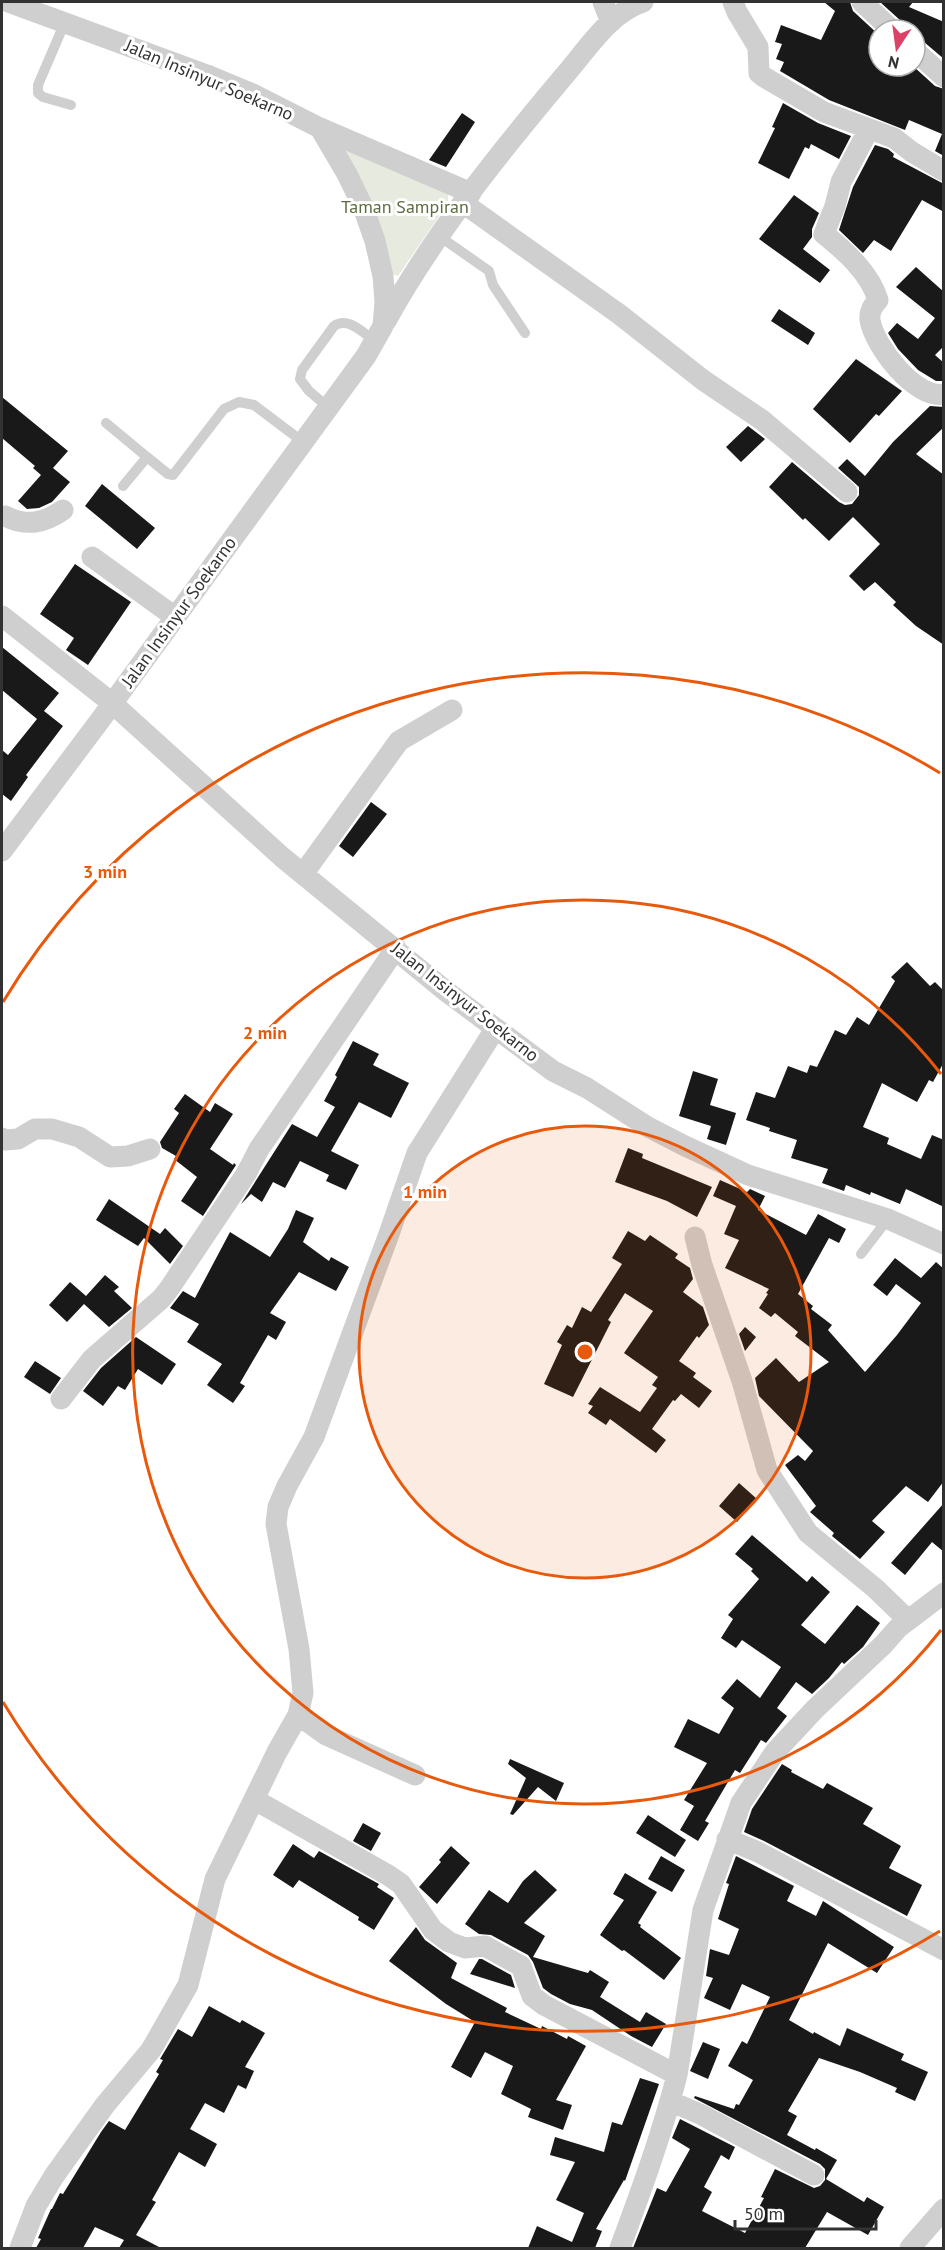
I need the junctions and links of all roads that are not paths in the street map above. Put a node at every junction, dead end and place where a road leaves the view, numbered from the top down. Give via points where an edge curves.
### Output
1 (8, 2) edge
2 (603, 2) edge
3 (641, 2) edge
4 (733, 2) edge
5 (862, 2) edge
6 (879, 18) edge
7 (65, 22) junction
8 (611, 22) junction
9 (927, 62) edge
10 (944, 77) edge
11 (71, 105) dead end
12 (320, 128) junction
13 (869, 129) junction
14 (944, 171) edge
15 (467, 198) junction
16 (439, 236) junction
17 (525, 333) dead end
18 (379, 334) junction
19 (944, 394) edge
20 (328, 407) junction
21 (106, 423) dead end
22 (303, 442) junction
23 (147, 457) junction
24 (123, 486) dead end
25 (847, 492) dead end
26 (63, 510) dead end
27 (3, 514) edge
28 (92, 557) dead end
29 (2, 616) edge
30 (175, 617) junction
31 (112, 703) junction
32 (452, 710) dead end
33 (2, 851) edge
34 (303, 874) junction
35 (396, 948) junction
36 (495, 1029) junction
37 (2, 1138) edge
38 (150, 1149) dead end
39 (888, 1220) junction
40 (695, 1237) dead end
41 (944, 1244) edge
42 (861, 1254) dead end
43 (61, 1399) dead end
44 (944, 1593) edge
45 (904, 1623) junction
46 (298, 1715) junction
47 (415, 1776) dead end
48 (255, 1800) junction
49 (727, 1839) junction
50 (944, 1950) edge
51 (677, 2075) junction
52 (670, 2101) junction
53 (814, 2175) dead end
54 (944, 2209) edge
55 (20, 2248) edge
56 (620, 2248) edge
57 (910, 2248) edge

1 - 7 street, Jalan Insinyur Soekarno
2 - 8 street
3 - 8 street, Jalan Insinyur Soekarno
4 - 13 street via 755,39 759,72 764,77 824,112
5 - 6 street
7 - 11 lane via 38,93
7 - 12 street, Jalan Insinyur Soekarno via 253,94
8 - 15 street, Jalan Insinyur Soekarno
9 - 10 street
12 - 15 street, Jalan Insinyur Soekarno
12 - 18 street via 347,174 375,241 385,302
13 - 14 street via 894,138
13 - 19 street via 841,182 824,234 875,288 878,300 870,319 874,335 891,361 923,392
15 - 16 street, Jalan Insinyur Soekarno
15 - 25 street, Jalan Insinyur Soekarno via 703,380 762,420
16 - 17 lane via 489,271 493,285
16 - 18 street, Jalan Insinyur Soekarno
18 - 20 street, Jalan Insinyur Soekarno
18 - 20 lane via 339,322 302,370 300,379
20 - 22 street, Jalan Insinyur Soekarno
21 - 23 lane
22 - 23 lane via 254,405 239,402 224,409 172,475
22 - 30 street, Jalan Insinyur Soekarno
23 - 24 lane
26 - 27 street via 47,521 35,522
28 - 30 street
29 - 31 street
30 - 31 street, Jalan Insinyur Soekarno
31 - 33 street
31 - 34 street, Jalan Insinyur Soekarno
32 - 34 street via 399,741
34 - 35 street, Jalan Insinyur Soekarno
35 - 36 street, Jalan Insinyur Soekarno
35 - 43 street via 169,1289 92,1359
36 - 39 street, Jalan Insinyur Soekarno via 553,1071 685,1146 748,1175
36 - 46 street via 417,1153 314,1437 278,1507 276,1524 299,1649 303,1694
37 - 38 street via 18,1139 35,1129 52,1129 80,1137 110,1157
39 - 41 street, Jalan Insinyur Soekarno
39 - 42 lane
40 - 45 street via 767,1470 808,1533 876,1589
44 - 45 street
45 - 49 street via 775,1752 741,1803
46 - 47 street via 326,1736
46 - 48 street
48 - 51 street via 388,1875 400,1884 433,1929 449,1942 465,1948 485,1946 516,1962 524,1971 532,1996 543,2005
48 - 55 street via 215,1879 188,1985 151,2050 54,2176 36,2206
49 - 50 street
49 - 51 street via 702,1910
51 - 52 street
52 - 53 street
52 - 56 street
54 - 57 street

